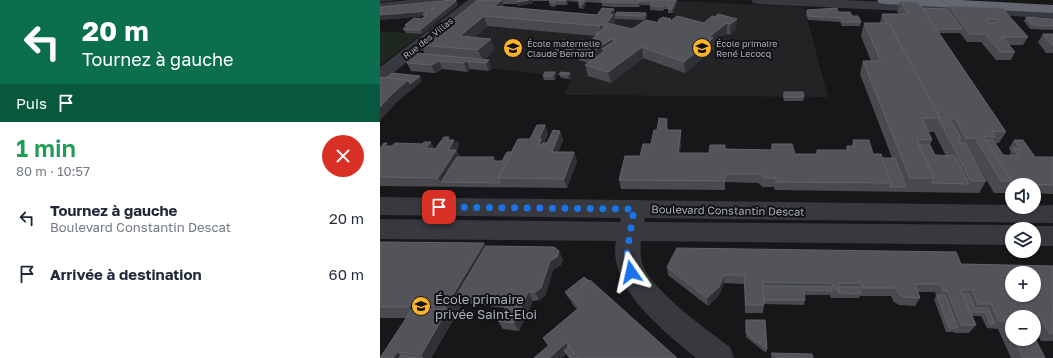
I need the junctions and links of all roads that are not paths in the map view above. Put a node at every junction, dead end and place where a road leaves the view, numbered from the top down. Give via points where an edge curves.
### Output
1 (450, 0) edge
2 (476, 0) edge
3 (758, 0) edge
4 (884, 0) edge
5 (1003, 0) edge
6 (1053, 2) edge
7 (380, 7) edge
8 (1053, 9) edge
9 (1053, 14) edge
10 (380, 75) edge
11 (380, 206) edge
12 (1053, 214) edge
13 (632, 221) junction
14 (380, 229) edge
15 (1005, 235) edge
16 (1041, 236) edge
17 (1053, 236) edge
18 (718, 358) edge

1 - 7 street
2 - 10 street, Rue des Villas
3 - 9 street
4 - 8 highway
5 - 6 highway
11 - 13 street, Boulevard Constantin Descat
12 - 13 street, Boulevard Constantin Descat
13 - 14 street, Boulevard Constantin Descat
13 - 15 street, Boulevard Constantin Descat
13 - 18 street via 627,252 631,272 642,289 660,308
16 - 17 street

